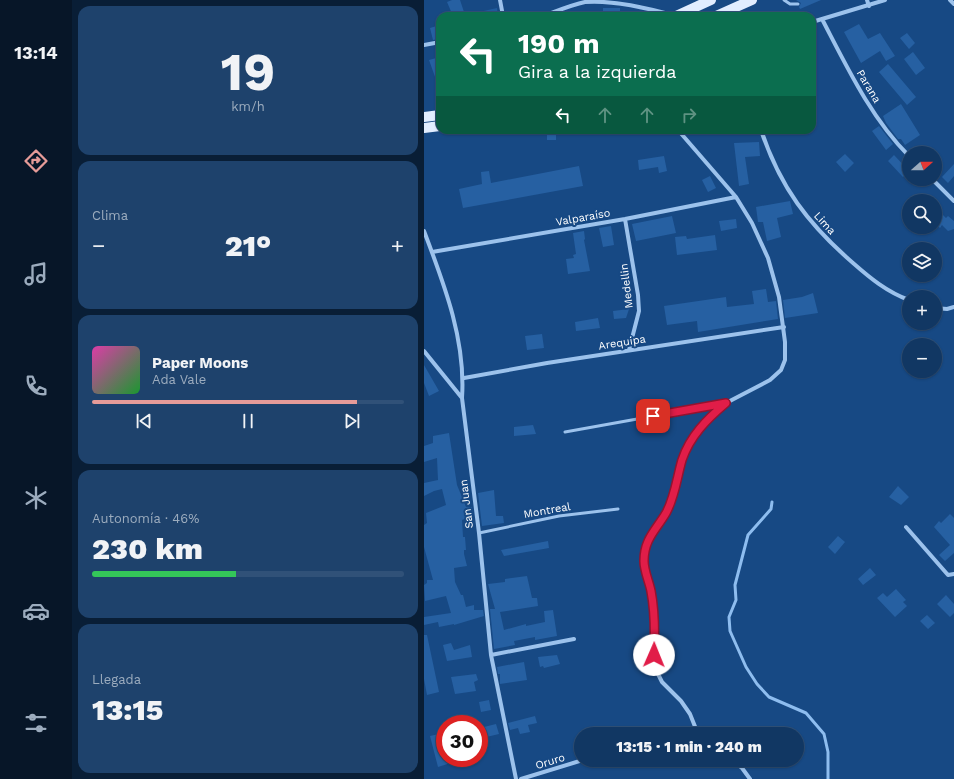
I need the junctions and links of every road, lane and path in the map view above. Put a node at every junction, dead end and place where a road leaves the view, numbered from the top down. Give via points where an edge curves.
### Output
1 (500, 0) edge
2 (601, 0) edge
3 (711, 0) edge
4 (752, 0) edge
5 (784, 0) edge
6 (867, 0) edge
7 (885, 0) edge
8 (950, 0) edge
9 (798, 4) dead end
10 (954, 4) edge
11 (869, 6) junction
12 (502, 12) edge
13 (554, 12) edge
14 (661, 12) edge
15 (685, 12) edge
16 (725, 12) edge
17 (822, 20) junction
18 (816, 21) edge
19 (436, 43) edge
20 (424, 45) edge
21 (436, 116) edge
22 (424, 117) edge
23 (436, 126) edge
24 (424, 128) edge
25 (682, 134) edge
26 (762, 134) edge
27 (902, 149) edge
28 (939, 186) edge
29 (736, 196) junction
30 (954, 201) edge
31 (625, 219) junction
32 (424, 231) edge
33 (432, 252) junction
34 (902, 296) edge
35 (954, 308) edge
36 (942, 309) edge
37 (784, 327) junction
38 (629, 350) junction
39 (424, 351) edge
40 (464, 378) junction
41 (462, 398) junction
42 (726, 403) junction
43 (565, 432) dead end
44 (618, 509) dead end
45 (906, 527) dead end
46 (479, 533) junction
47 (954, 574) edge
48 (574, 639) dead end
49 (491, 655) junction
50 (695, 727) edge
51 (574, 763) edge
52 (741, 767) edge
53 (516, 779) edge
54 (521, 779) edge
55 (750, 779) edge

1 - 12 street
2 - 13 street via 585,1
2 - 14 street via 616,0
3 - 15 main road
4 - 16 main road
5 - 9 lane via 790,4
6 - 11 street
7 - 11 street
8 - 10 street
11 - 17 street
17 - 18 street
17 - 27 street, Parana via 877,117
19 - 20 street
21 - 22 main road
23 - 24 main road
25 - 29 street
26 - 34 street, Lima via 770,157 799,207 833,245 876,283
28 - 30 street
29 - 31 street, Valparaíso
29 - 37 street via 768,258
31 - 33 street, Valparaíso
31 - 38 street, Medellin via 639,310
32 - 33 street, San Juan
33 - 40 street, San Juan via 453,316
35 - 36 street
37 - 38 street, Arequipa
37 - 42 street via 785,360 781,370 770,380
38 - 40 street, Arequipa
39 - 41 street
40 - 41 street, San Juan
41 - 46 street, San Juan
42 - 43 lane
42 - 50 street via 706,420 691,441 667,512 646,545 644,562 655,621 655,668 662,682 684,705
44 - 46 lane, Montreal via 559,516
45 - 47 street via 948,575
46 - 49 street, San Juan
48 - 49 street
49 - 53 street, San Juan
51 - 54 street, Oruro
52 - 55 street

